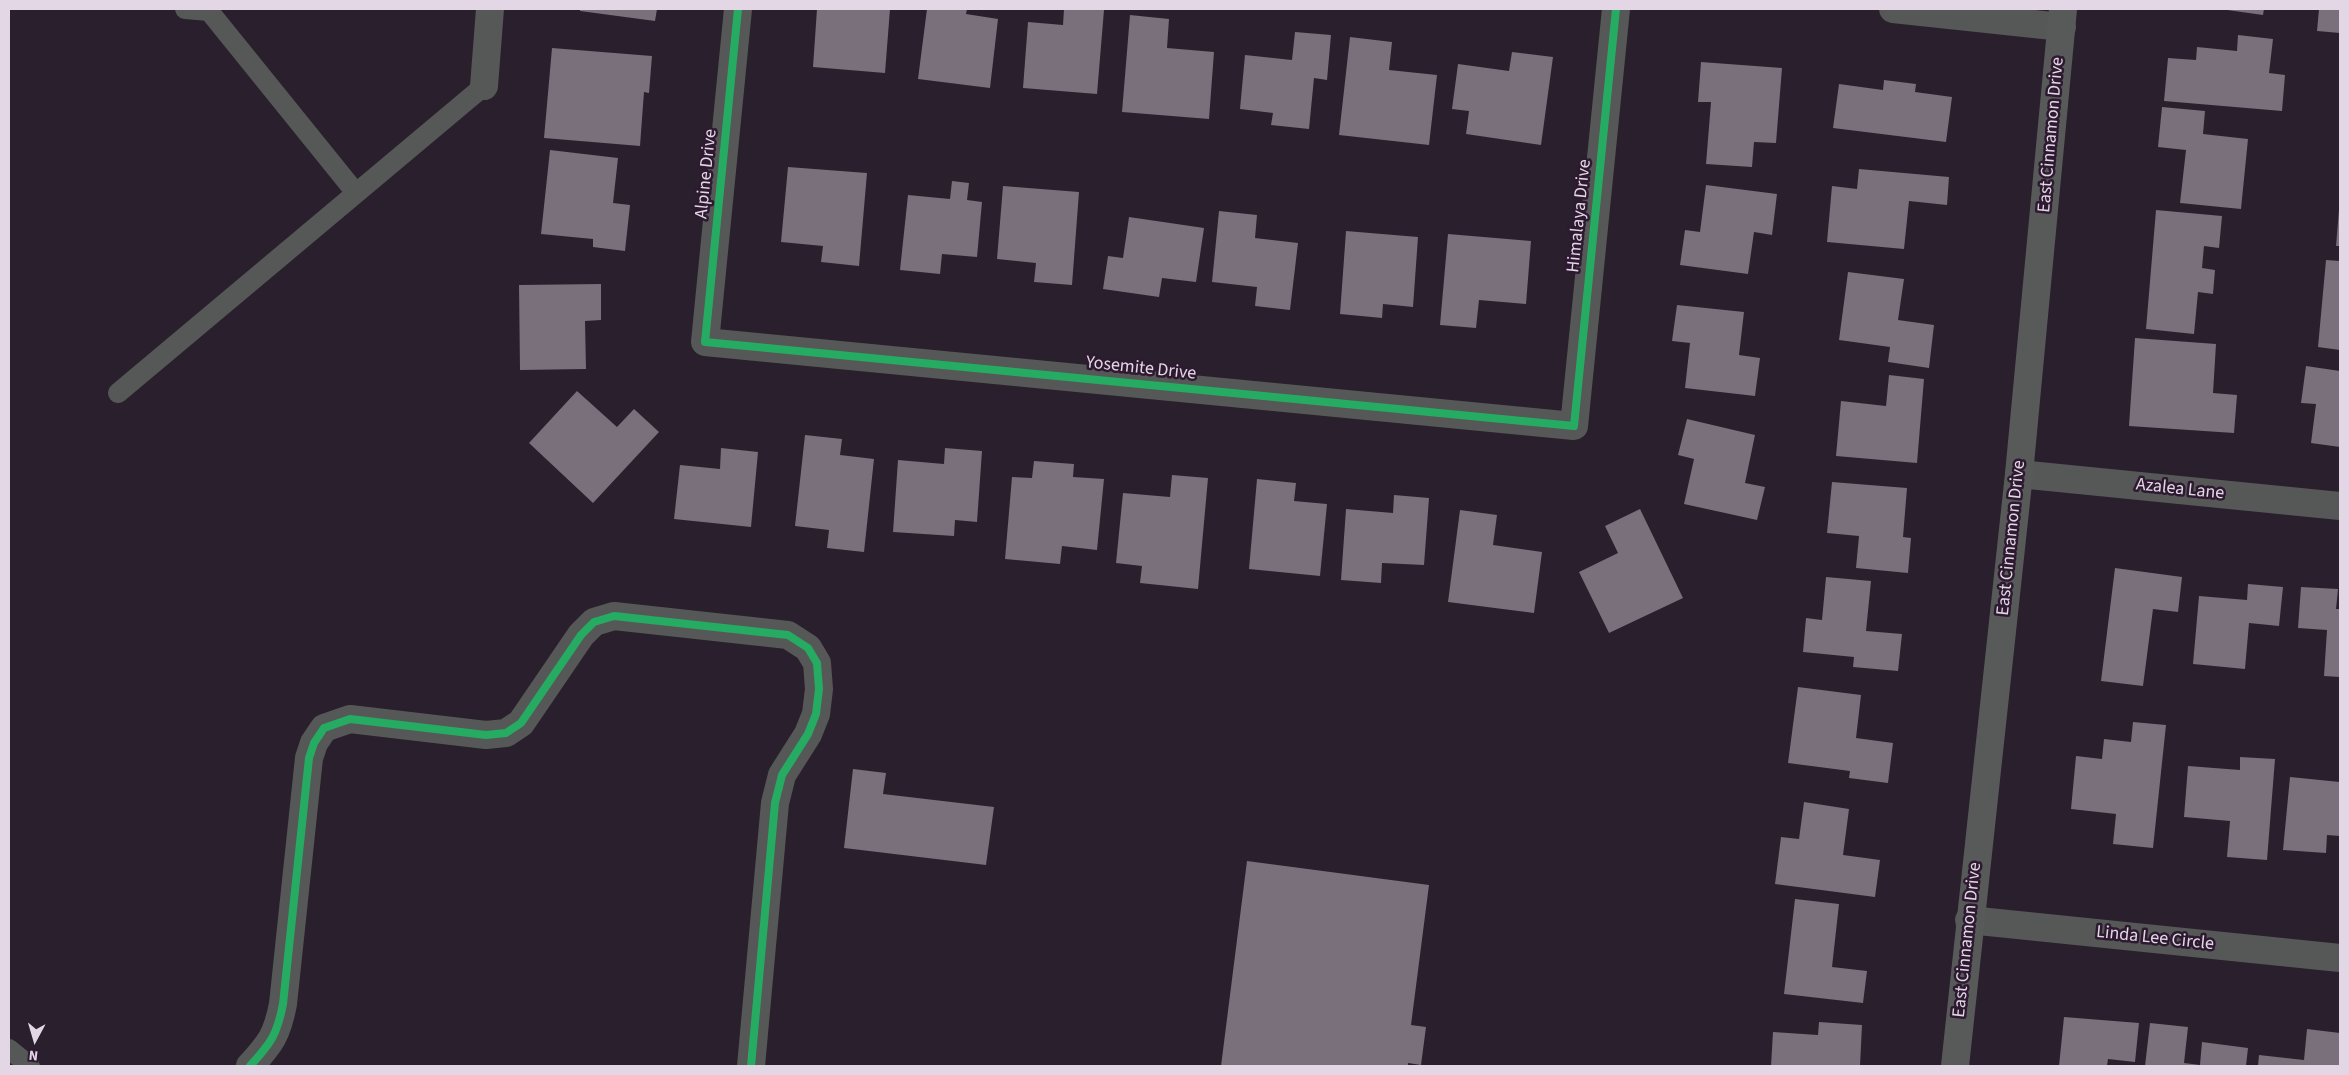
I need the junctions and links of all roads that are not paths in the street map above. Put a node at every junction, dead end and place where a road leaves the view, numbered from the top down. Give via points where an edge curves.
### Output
1 (185, 9) edge
2 (490, 9) edge
3 (738, 9) edge
4 (1616, 9) edge
5 (1893, 9) edge
6 (2063, 18) edge
7 (484, 86) joint
8 (356, 193) junction
9 (705, 342) joint
10 (118, 393) dead end
11 (1574, 426) joint
12 (2019, 474) junction
13 (2340, 506) edge
14 (1970, 920) junction
15 (2340, 958) edge
16 (9, 1049) edge
17 (30, 1066) edge
18 (250, 1066) edge
19 (751, 1066) edge
20 (1955, 1066) edge

1 - 8 lane via 209,11
2 - 7 street
3 - 9 street, Alpine Drive
4 - 11 street, Himalaya Drive
5 - 6 street
6 - 12 street, East Cinnamon Drive
7 - 8 lane
8 - 10 lane
9 - 11 street, Yosemite Drive
12 - 13 street, Azalea Lane
12 - 14 street, East Cinnamon Drive
14 - 15 street, Linda Lee Circle
14 - 20 street, East Cinnamon Drive
16 - 17 lane
18 - 19 street via 270,1044 278,1028 309,758 324,728 350,719 486,735 506,733 521,723 581,635 594,622 614,616 788,635 808,648 817,663 819,689 816,714 808,734 782,775 775,803

